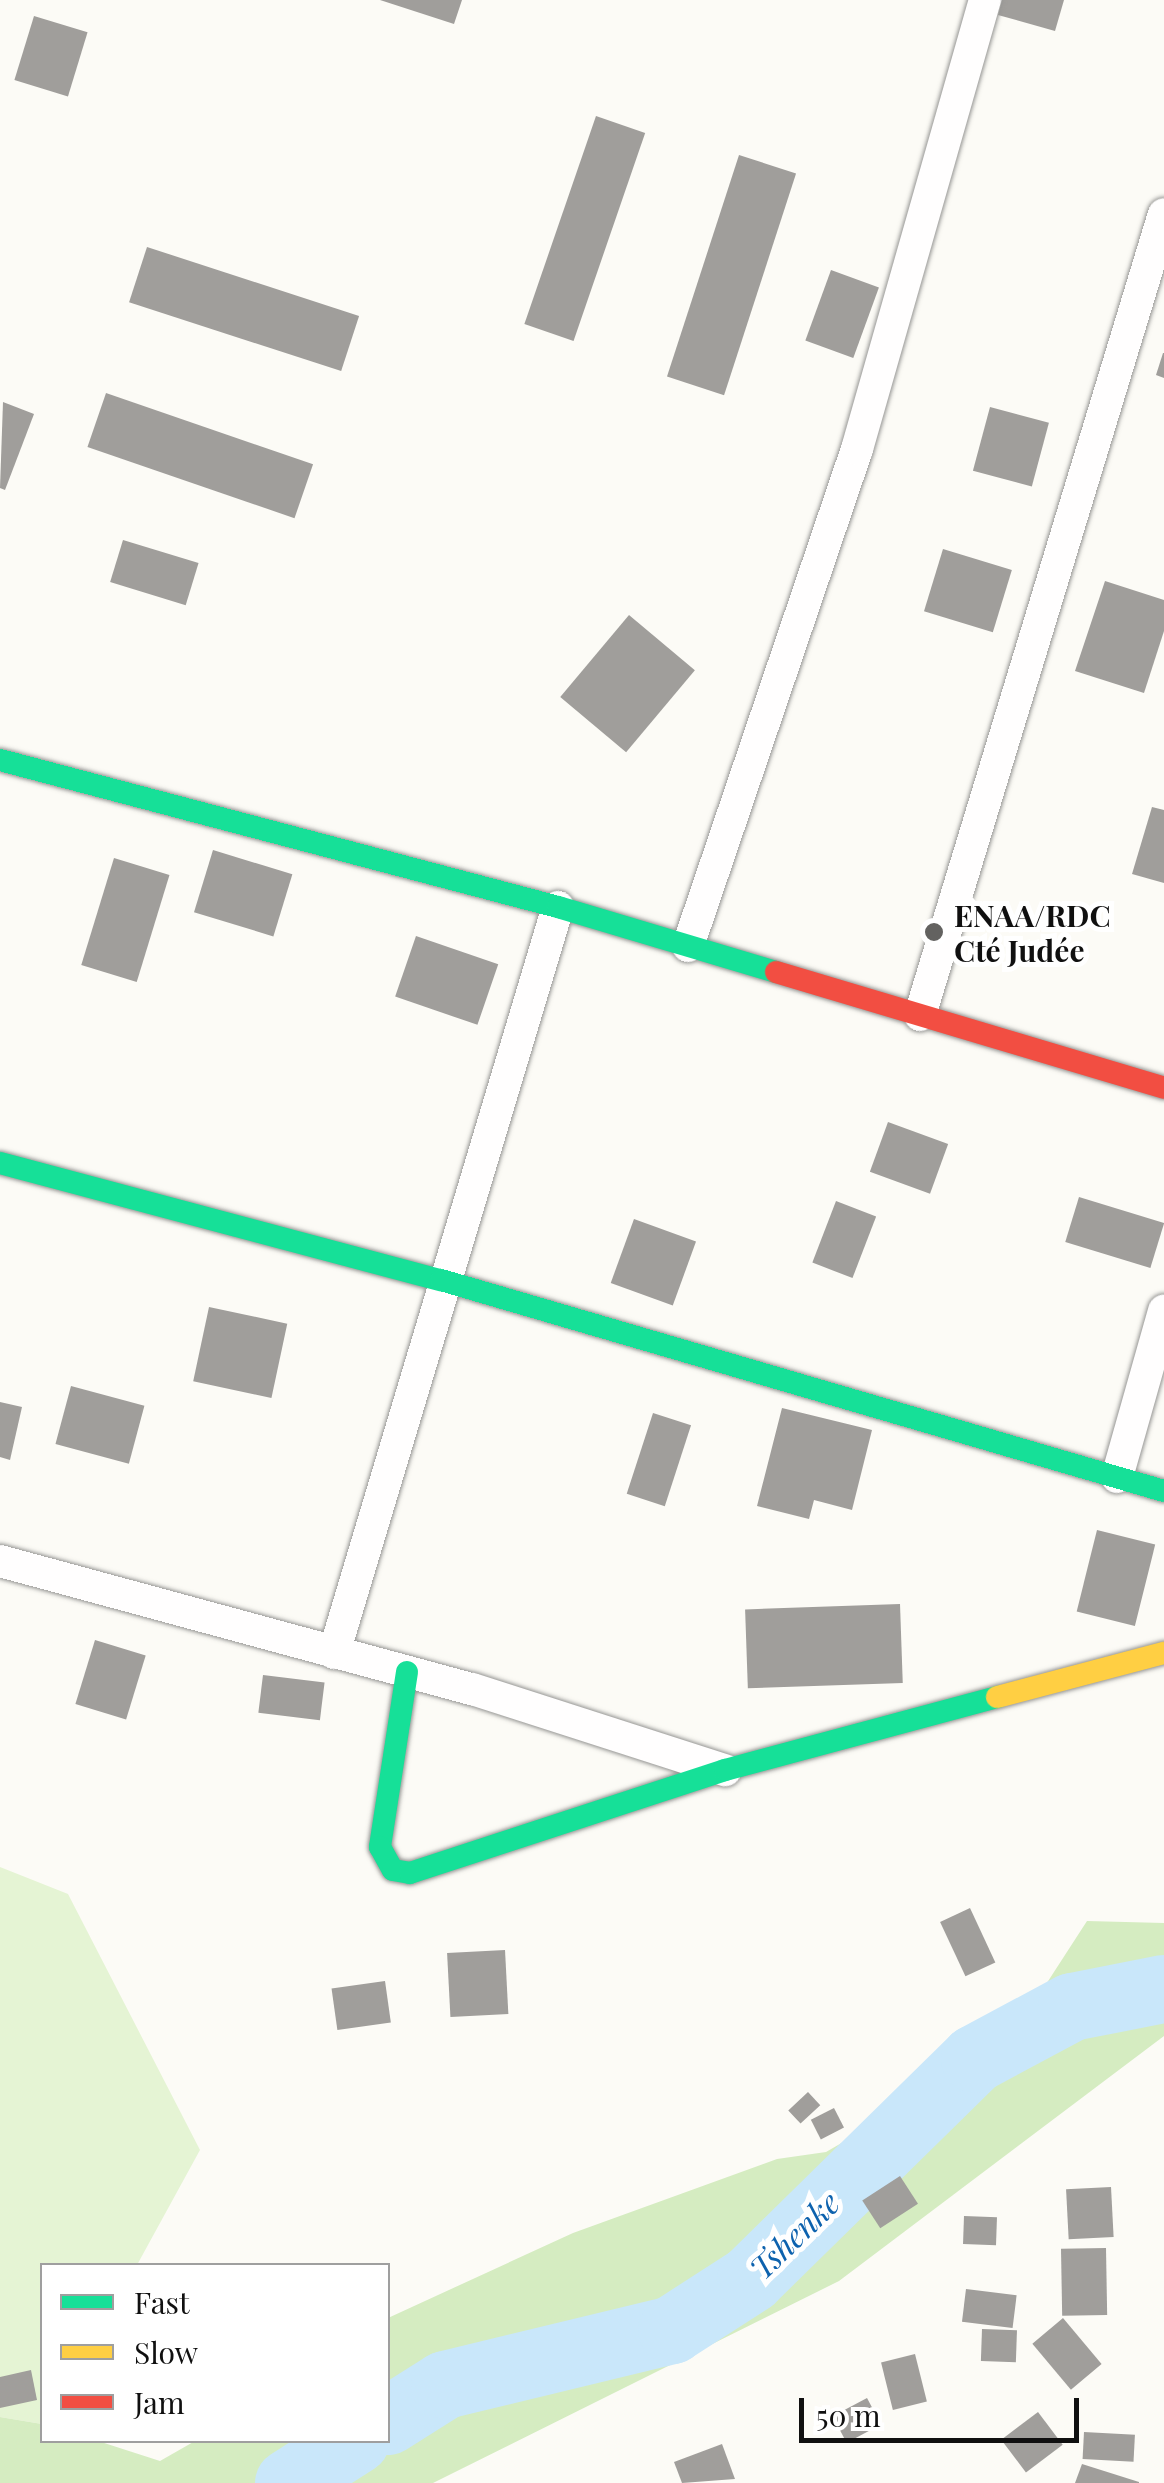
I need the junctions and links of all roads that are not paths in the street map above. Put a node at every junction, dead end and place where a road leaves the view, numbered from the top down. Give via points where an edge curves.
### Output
1 (985, 0) edge
2 (1164, 214) edge
3 (0, 760) edge
4 (558, 907) junction
5 (688, 946) junction
6 (920, 1015) junction
7 (1164, 1088) edge
8 (0, 1163) edge
9 (441, 1280) junction
10 (1164, 1311) edge
11 (1117, 1477) junction
12 (1164, 1491) edge
13 (0, 1561) edge
14 (334, 1653) junction
15 (1164, 1653) edge
16 (407, 1672) junction
17 (725, 1770) junction

1 - 5 street via 858,449
2 - 6 street
3 - 4 street
4 - 5 street
4 - 9 street
5 - 6 street
6 - 7 street
8 - 9 street
9 - 11 street
9 - 14 street
10 - 11 street
11 - 12 street
13 - 14 street
14 - 16 street
15 - 17 street
16 - 17 street
16 - 17 street via 380,1847 393,1870 410,1873

